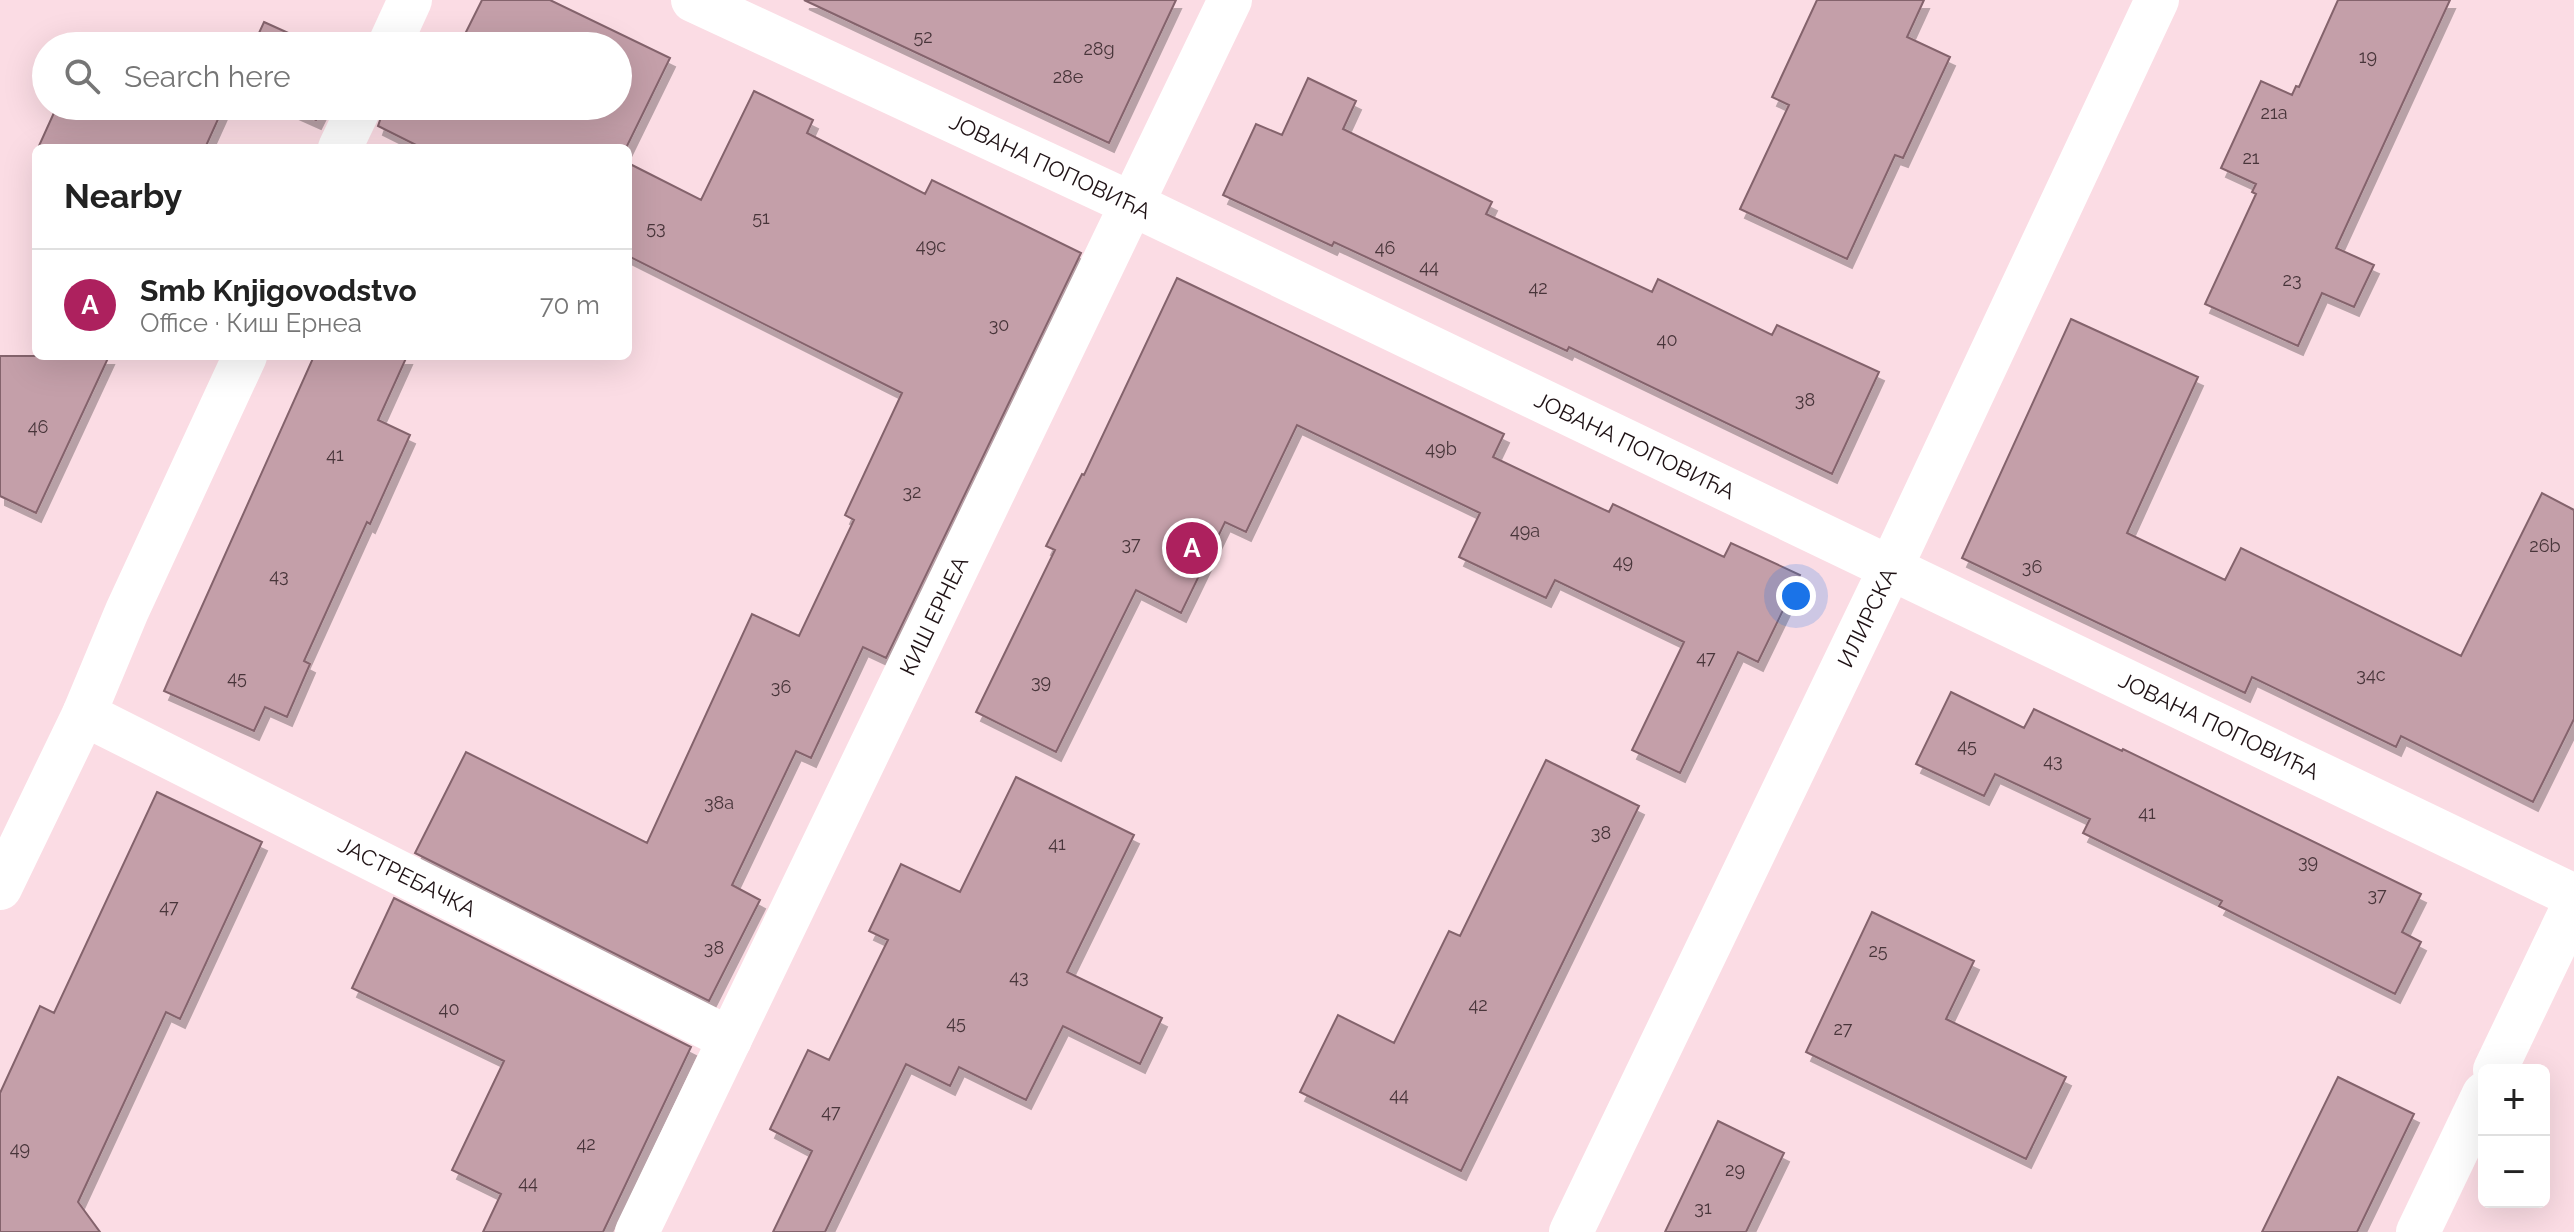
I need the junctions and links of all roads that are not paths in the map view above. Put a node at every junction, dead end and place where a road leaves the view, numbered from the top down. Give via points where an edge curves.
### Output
1 (410, 0) edge
2 (693, 0) edge
3 (1230, 0) edge
4 (2157, 0) edge
5 (395, 32) edge
6 (353, 120) edge
7 (342, 144) edge
8 (1132, 204) junction
9 (243, 360) edge
10 (1891, 567) junction
11 (84, 714) junction
12 (0, 888) edge
13 (2574, 896) edge
14 (2574, 905) edge
15 (730, 1039) junction
16 (2498, 1064) edge
17 (2478, 1107) edge
18 (637, 1232) edge
19 (1571, 1232) edge
20 (2418, 1232) edge

1 - 5 street
2 - 8 street, ЈОВАНА ПОПОВИЋА
3 - 8 street, КИШ ЕРНЕА
4 - 10 street, ИЛИРСКА
6 - 7 street
8 - 10 street, ЈОВАНА ПОПОВИЋА
8 - 15 street, КИШ ЕРНЕА
9 - 11 street
10 - 13 street, ЈОВАНА ПОПОВИЋА
10 - 19 street, ИЛИРСКА
11 - 12 street
11 - 15 street, ЈАСТРЕБАЧКА
14 - 16 street
15 - 18 street, КИШ ЕРНЕА
17 - 20 street

